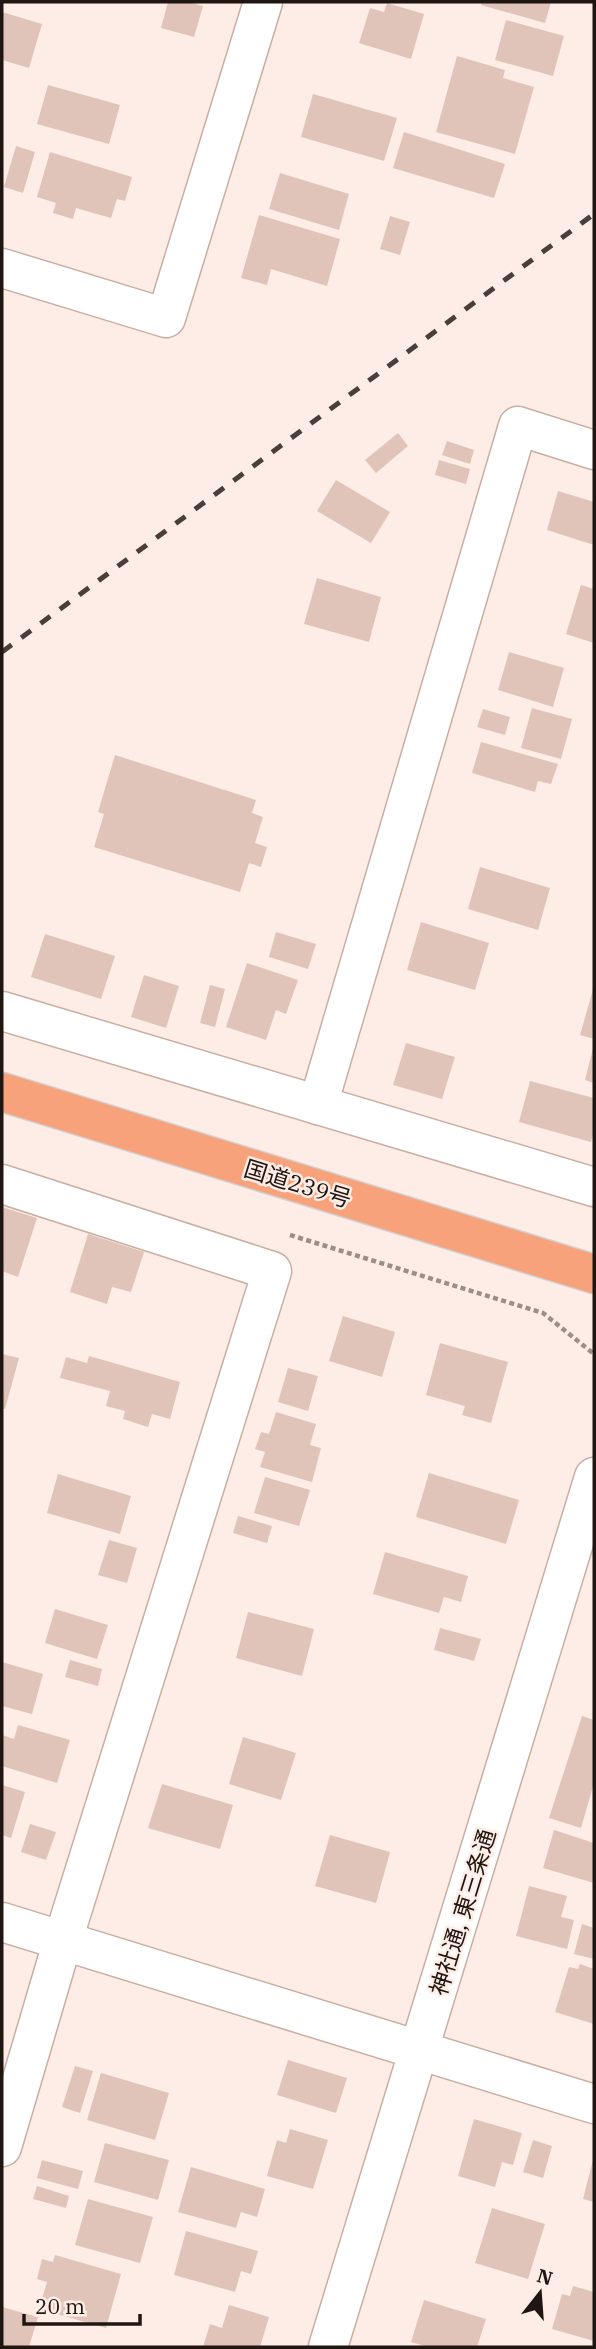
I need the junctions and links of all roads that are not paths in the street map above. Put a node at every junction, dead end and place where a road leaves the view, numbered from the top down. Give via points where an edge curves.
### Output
1 (263, 2) edge
2 (2, 268) edge
3 (594, 450) edge
4 (2, 1010) edge
5 (2, 1092) edge
6 (318, 1105) junction
7 (2, 1184) edge
8 (594, 1187) edge
9 (594, 1274) edge
10 (594, 1477) edge
11 (2, 1922) edge
12 (63, 1940) junction
13 (419, 2051) junction
14 (594, 2104) edge
15 (2, 2147) edge
16 (328, 2347) edge

1 - 2 street via 166,318
3 - 6 street via 518,426
4 - 6 street
5 - 9 highway, 国道239号
6 - 8 street
7 - 12 street via 272,1271
10 - 13 street, 神社通, 東三条通
11 - 12 street
12 - 13 street
12 - 15 street
13 - 14 street
13 - 16 street, 神社通, 東三条通

